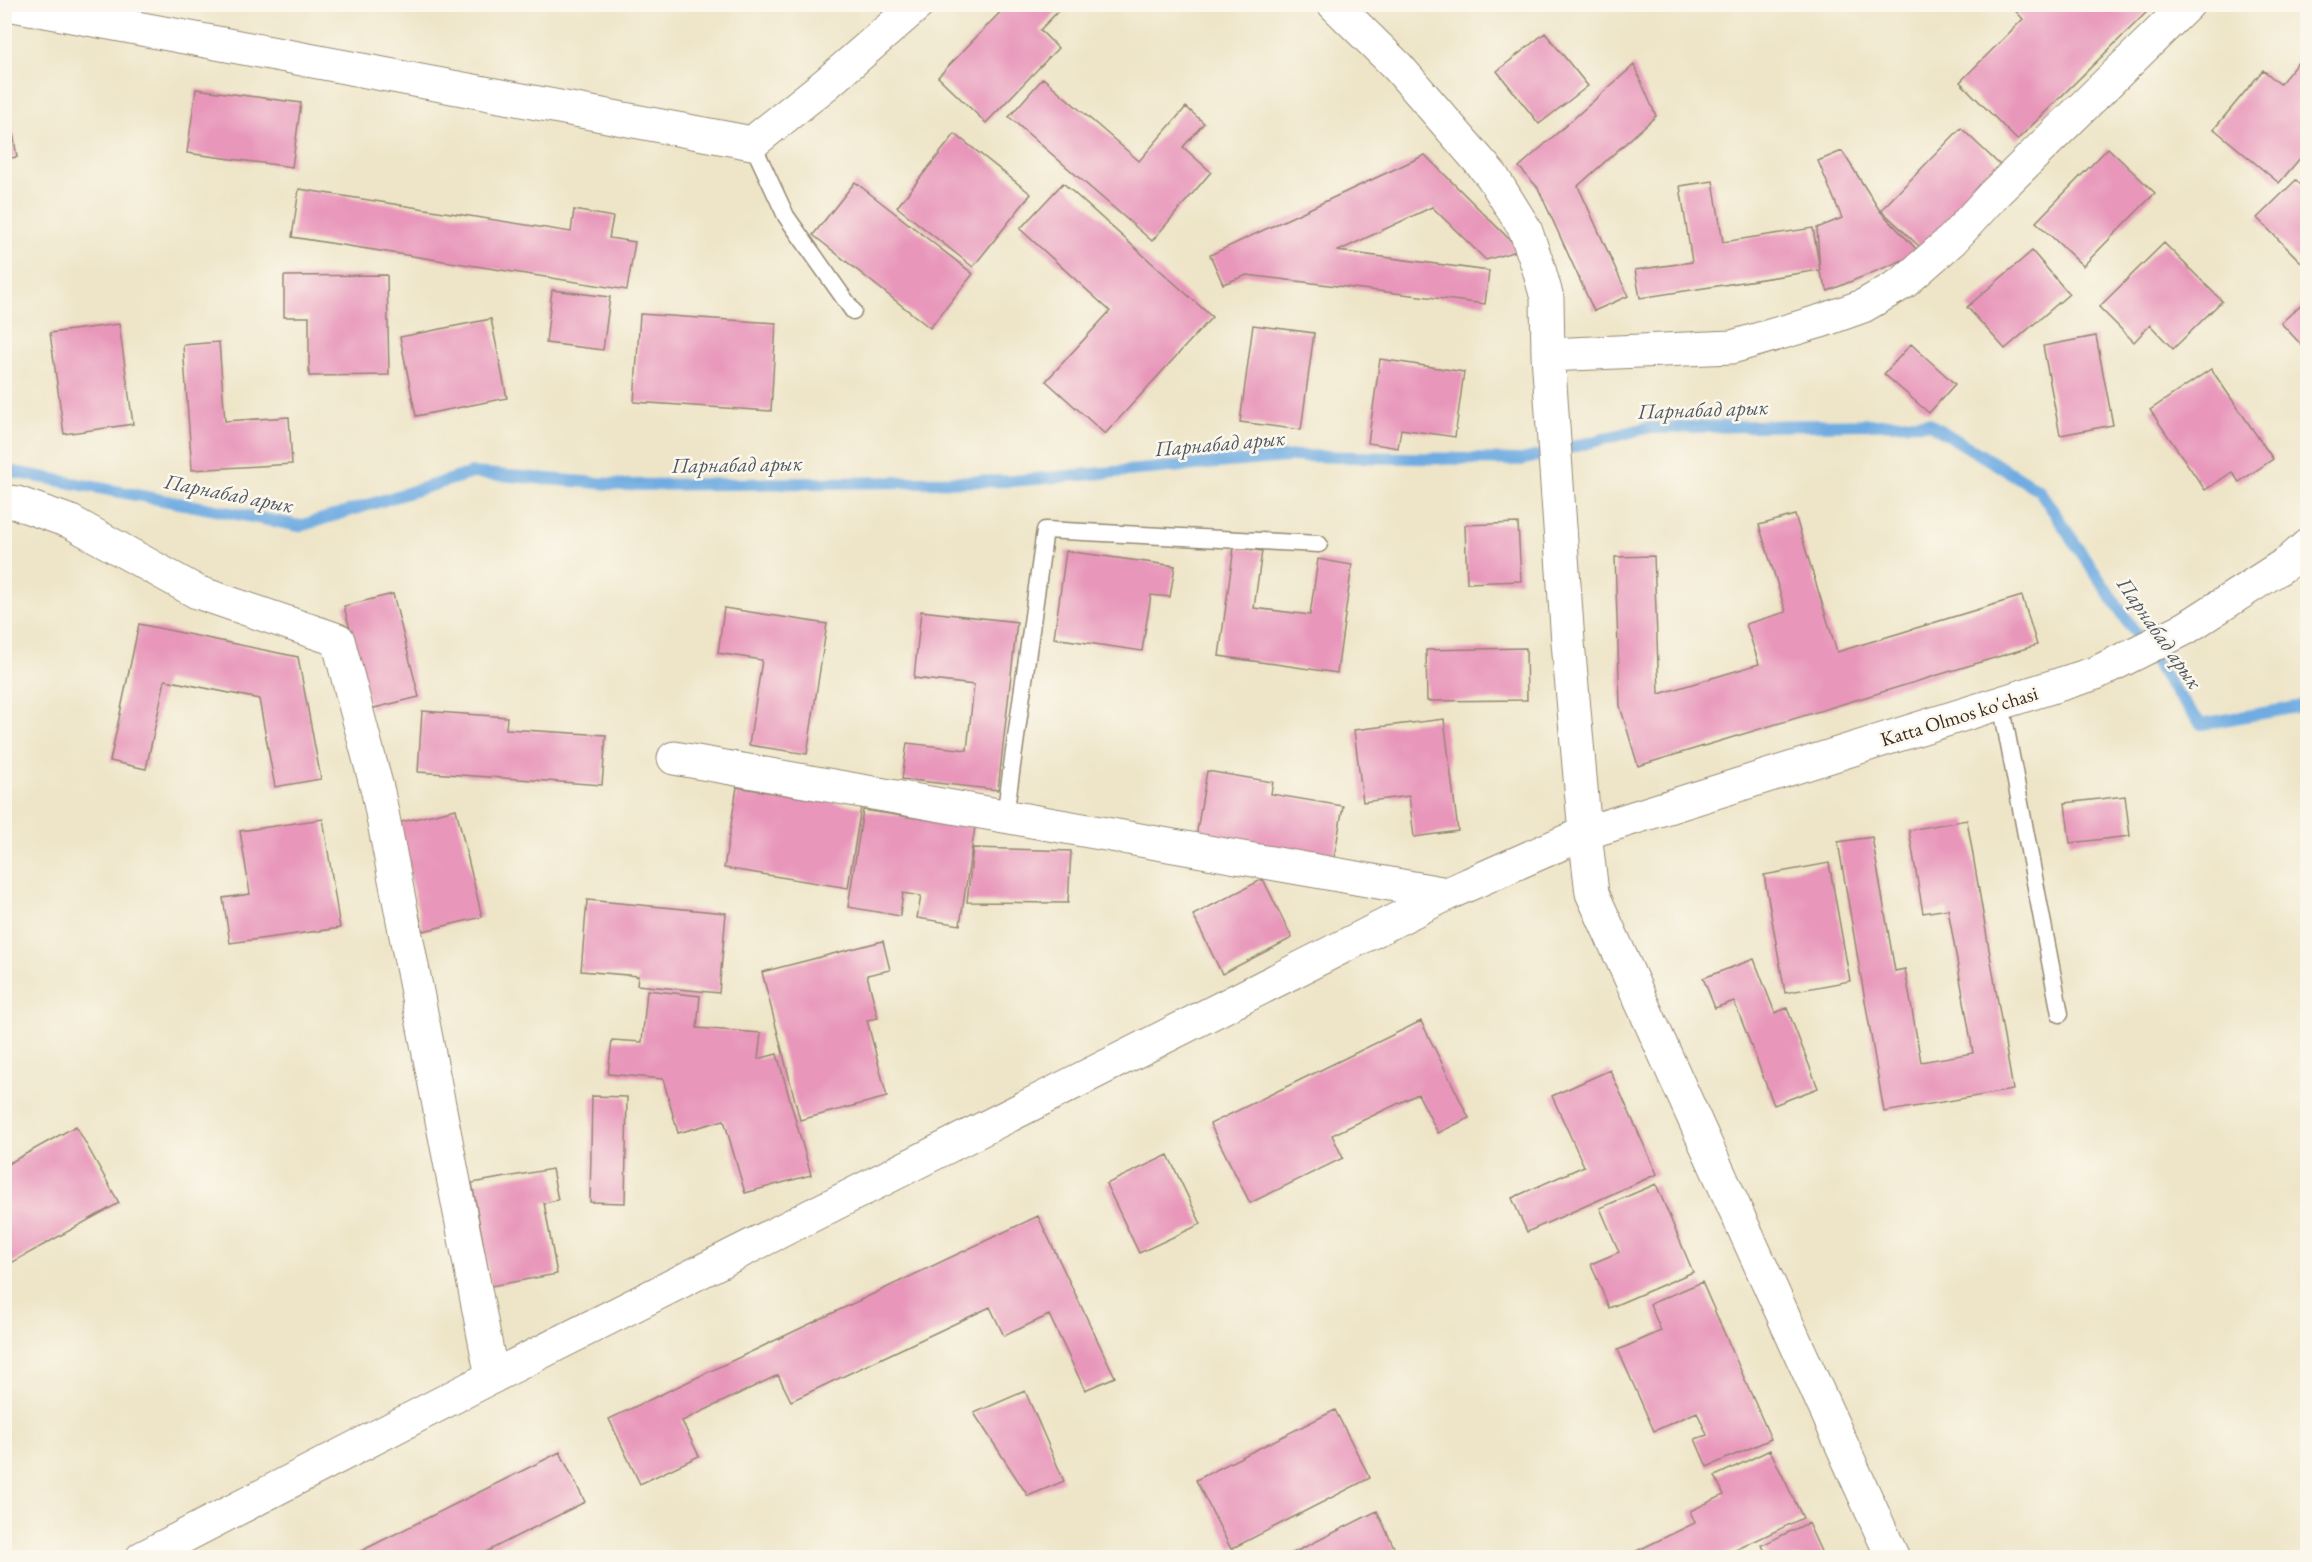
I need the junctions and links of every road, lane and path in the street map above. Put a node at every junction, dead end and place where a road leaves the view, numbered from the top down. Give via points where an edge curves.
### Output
1 (8, 4) edge
2 (918, 4) edge
3 (1334, 4) edge
4 (2188, 4) edge
5 (752, 143) junction
6 (853, 311) dead end
7 (1548, 356) junction
8 (4, 501) edge
9 (1319, 544) dead end
10 (2307, 545) edge
11 (2001, 703) junction
12 (674, 758) dead end
13 (1005, 816) junction
14 (1585, 833) junction
15 (1447, 894) junction
16 (2060, 1014) dead end
17 (492, 1377) junction
18 (145, 1557) edge
19 (1893, 1557) edge

1 - 5 street
2 - 5 street
3 - 7 street via 1398,67 1492,176 1525,229 1547,298
4 - 7 street via 1952,240 1903,283 1863,306 1732,347
5 - 6 lane via 786,216
7 - 14 street
8 - 17 street via 71,522 197,592 338,640 378,792
9 - 13 lane via 1045,530
10 - 11 street, Katta Olmos ko'chasi via 2290,561 2186,628 2096,673
11 - 14 street, Katta Olmos ko'chasi
11 - 16 lane
12 - 13 street
13 - 15 street
14 - 15 street, Katta Olmos ko'chasi
14 - 19 street via 1592,893
15 - 17 street, Katta Olmos ko'chasi
17 - 18 street, Katta Olmos ko'chasi

